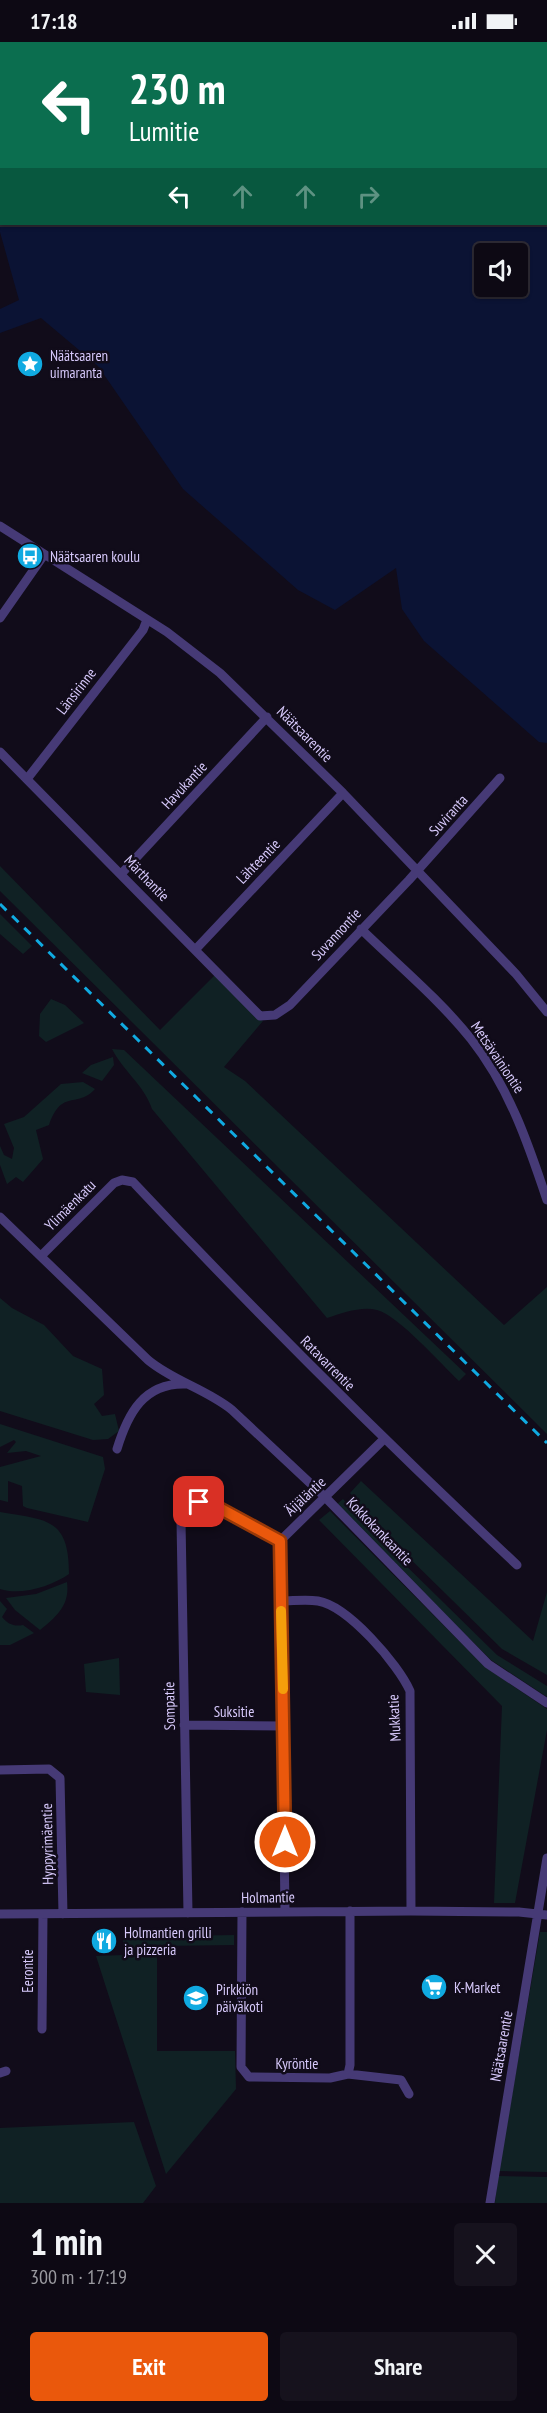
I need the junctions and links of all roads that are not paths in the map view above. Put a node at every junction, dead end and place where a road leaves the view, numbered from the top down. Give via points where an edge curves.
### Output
1 (0, 526) edge
2 (44, 555) junction
3 (0, 618) edge
4 (147, 620) junction
5 (267, 717) junction
6 (0, 752) edge
7 (501, 778) dead end
8 (27, 779) junction
9 (343, 793) junction
10 (417, 871) junction
11 (122, 873) junction
12 (361, 929) junction
13 (195, 950) junction
14 (547, 1012) edge
15 (275, 1015) joint
16 (122, 1180) joint
17 (547, 1200) edge
18 (0, 1217) edge
19 (42, 1255) junction
20 (188, 1384) junction
21 (383, 1440) junction
22 (117, 1449) dead end
23 (326, 1498) junction
24 (280, 1541) junction
25 (517, 1565) dead end
26 (281, 1600) junction
27 (547, 1703) edge
28 (184, 1725) junction
29 (284, 1726) junction
30 (0, 1770) edge
31 (547, 1858) edge
32 (285, 1911) junction
33 (350, 1911) junction
34 (411, 1911) junction
35 (242, 1912) junction
36 (188, 1913) junction
37 (0, 1914) edge
38 (43, 1914) junction
39 (63, 1914) junction
40 (542, 1915) edge
41 (42, 2029) dead end
42 (348, 2074) junction
43 (410, 2094) dead end
44 (490, 2203) edge

1 - 2 street, Näätsaarentie
2 - 3 street
2 - 4 street, Näätsaarentie
4 - 5 street, Näätsaarentie via 220,673
4 - 8 street, Länsirinne
5 - 9 street, Näätsaarentie
5 - 11 street, Havukantie
6 - 8 street, Märthantie
7 - 10 street, Suviranta
8 - 11 street, Märthantie
9 - 10 street, Näätsaarentie
9 - 13 street, Lähteentie
10 - 12 street, Suvannontie
10 - 14 street, Näätsaarentie
11 - 13 street, Märthantie
12 - 15 street, Suvannontie via 290,1005
12 - 17 street, Metsävainiontie via 471,1040 525,1131
13 - 15 street, Märthantie via 260,1016
16 - 19 street, Ylimäenkatu via 114,1183
16 - 21 street, Ratavarrentie via 133,1182 252,1304 269,1327
18 - 19 street, Kokkokankaantie
19 - 20 street, Kokkokankaantie via 148,1360
20 - 22 street via 153,1390 141,1399 126,1421
20 - 23 street, Kokkokankaantie via 232,1410
21 - 23 street, Äijäläntie
21 - 25 street, Ratavarrentie
23 - 24 street, Äijäläntie
23 - 27 street, Kokkokankaantie via 488,1664
24 - 26 street
24 - 28 street, Sompatie via 210,1503 193,1504 183,1513
26 - 29 street
26 - 34 street, Mukkatie via 319,1601 349,1617 403,1677 410,1691
28 - 29 street, Suksitie
28 - 36 street, Sompatie
29 - 32 street
30 - 39 street, Hyppyrimäentie via 49,1769 58,1774
31 - 40 street, Näätsaarentie
32 - 33 street, Holmantie
32 - 35 street, Holmantie
33 - 34 street, Holmantie
33 - 42 street
34 - 40 street, Holmantie
35 - 36 street, Holmantie
35 - 42 street, Kyröntie via 241,2067 249,2077 260,2078 330,2078
36 - 39 street, Holmantie
37 - 38 street, Holmantie
38 - 39 street, Holmantie
38 - 41 street, Eerontie
40 - 44 street, Näätsaarentie
42 - 43 street, Kyröntie via 401,2080

